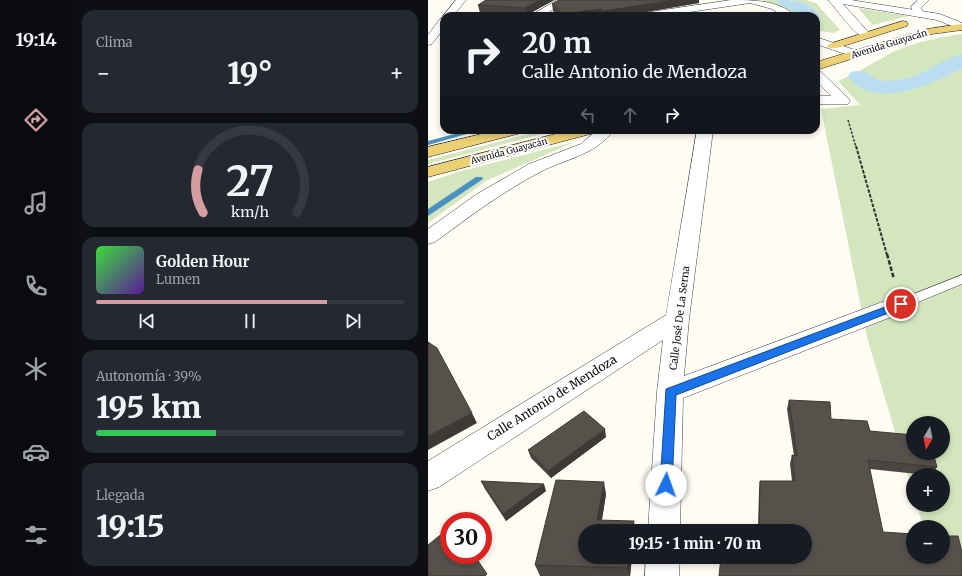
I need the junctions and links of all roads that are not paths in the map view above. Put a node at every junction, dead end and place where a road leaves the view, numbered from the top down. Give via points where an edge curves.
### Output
1 (461, 0) edge
2 (564, 0) edge
3 (750, 0) edge
4 (834, 0) edge
5 (924, 0) edge
6 (451, 12) edge
7 (542, 12) edge
8 (670, 12) edge
9 (783, 12) edge
10 (919, 14) junction
11 (940, 17) junction
12 (962, 23) edge
13 (440, 26) edge
14 (866, 35) junction
15 (820, 41) edge
16 (428, 42) edge
17 (834, 46) junction
18 (820, 50) edge
19 (857, 54) junction
20 (820, 65) edge
21 (820, 78) edge
22 (820, 100) edge
23 (500, 134) edge
24 (574, 134) edge
25 (602, 134) edge
26 (704, 134) edge
27 (428, 152) edge
28 (428, 172) edge
29 (428, 238) edge
30 (962, 278) edge
31 (901, 304) joint
32 (677, 319) junction
33 (670, 392) junction
34 (428, 477) edge
35 (664, 524) edge
36 (663, 564) edge
37 (662, 576) edge

1 - 6 street
2 - 7 street
3 - 8 street
3 - 9 street
4 - 10 street
4 - 14 street
5 - 10 street via 916,7
10 - 11 street
11 - 12 street
11 - 14 main road, Avenida Guayacán via 909,22
12 - 19 main road, Avenida Guayacán
13 - 16 street
14 - 17 main road, Avenida Guayacán
15 - 17 street
17 - 18 main road, Avenida Guayacán
17 - 19 street
19 - 20 main road, Avenida Guayacán
21 - 22 street via 843,102
23 - 27 main road, Avenida Guayacán
24 - 28 main road, Avenida Guayacán
25 - 29 street via 587,147 535,168 483,198
26 - 32 street, Calle José De La Serna
30 - 31 lane
31 - 33 street
32 - 33 street, Calle José De La Serna
32 - 34 street, Calle Antonio de Mendoza
33 - 35 street, Calle José De La Serna
36 - 37 street

